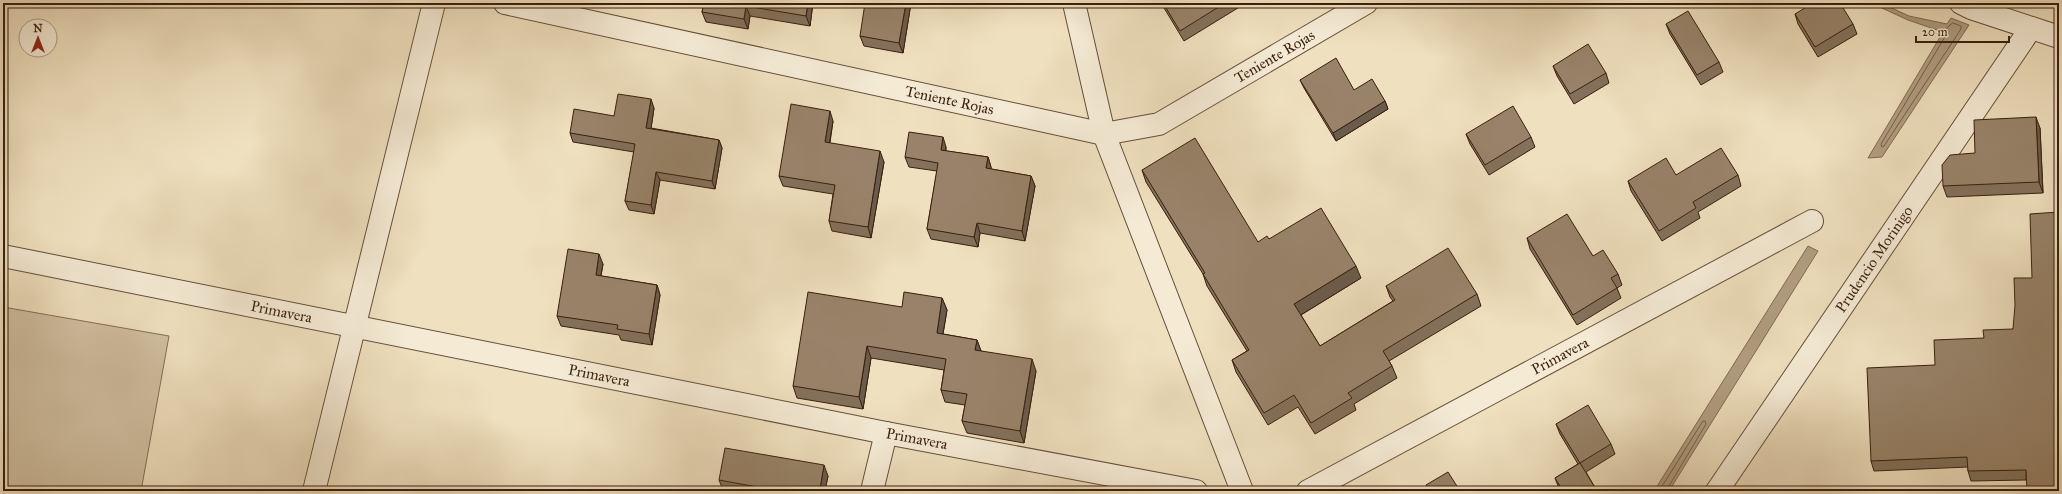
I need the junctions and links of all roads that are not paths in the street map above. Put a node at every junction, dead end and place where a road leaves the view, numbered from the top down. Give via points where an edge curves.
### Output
1 (434, 3) edge
2 (505, 3) edge
3 (1074, 3) edge
4 (1366, 3) edge
5 (1961, 3) edge
6 (2031, 28) junction
7 (2059, 37) edge
8 (1104, 134) junction
9 (1812, 221) dead end
10 (3, 256) edge
11 (355, 326) junction
12 (886, 433) junction
13 (314, 491) edge
14 (872, 491) edge
15 (1196, 491) edge
16 (1242, 491) edge
17 (1308, 491) edge
18 (1717, 491) edge

1 - 11 street
2 - 8 street, Teniente Rojas
3 - 8 street
4 - 8 street, Teniente Rojas via 1158,124
5 - 6 street
6 - 7 street
6 - 18 street, Prudencio Morinigo
8 - 16 street
9 - 17 street, Primavera
10 - 11 street, Primavera
11 - 12 street, Primavera
11 - 13 street
12 - 14 street
12 - 15 street, Primavera

